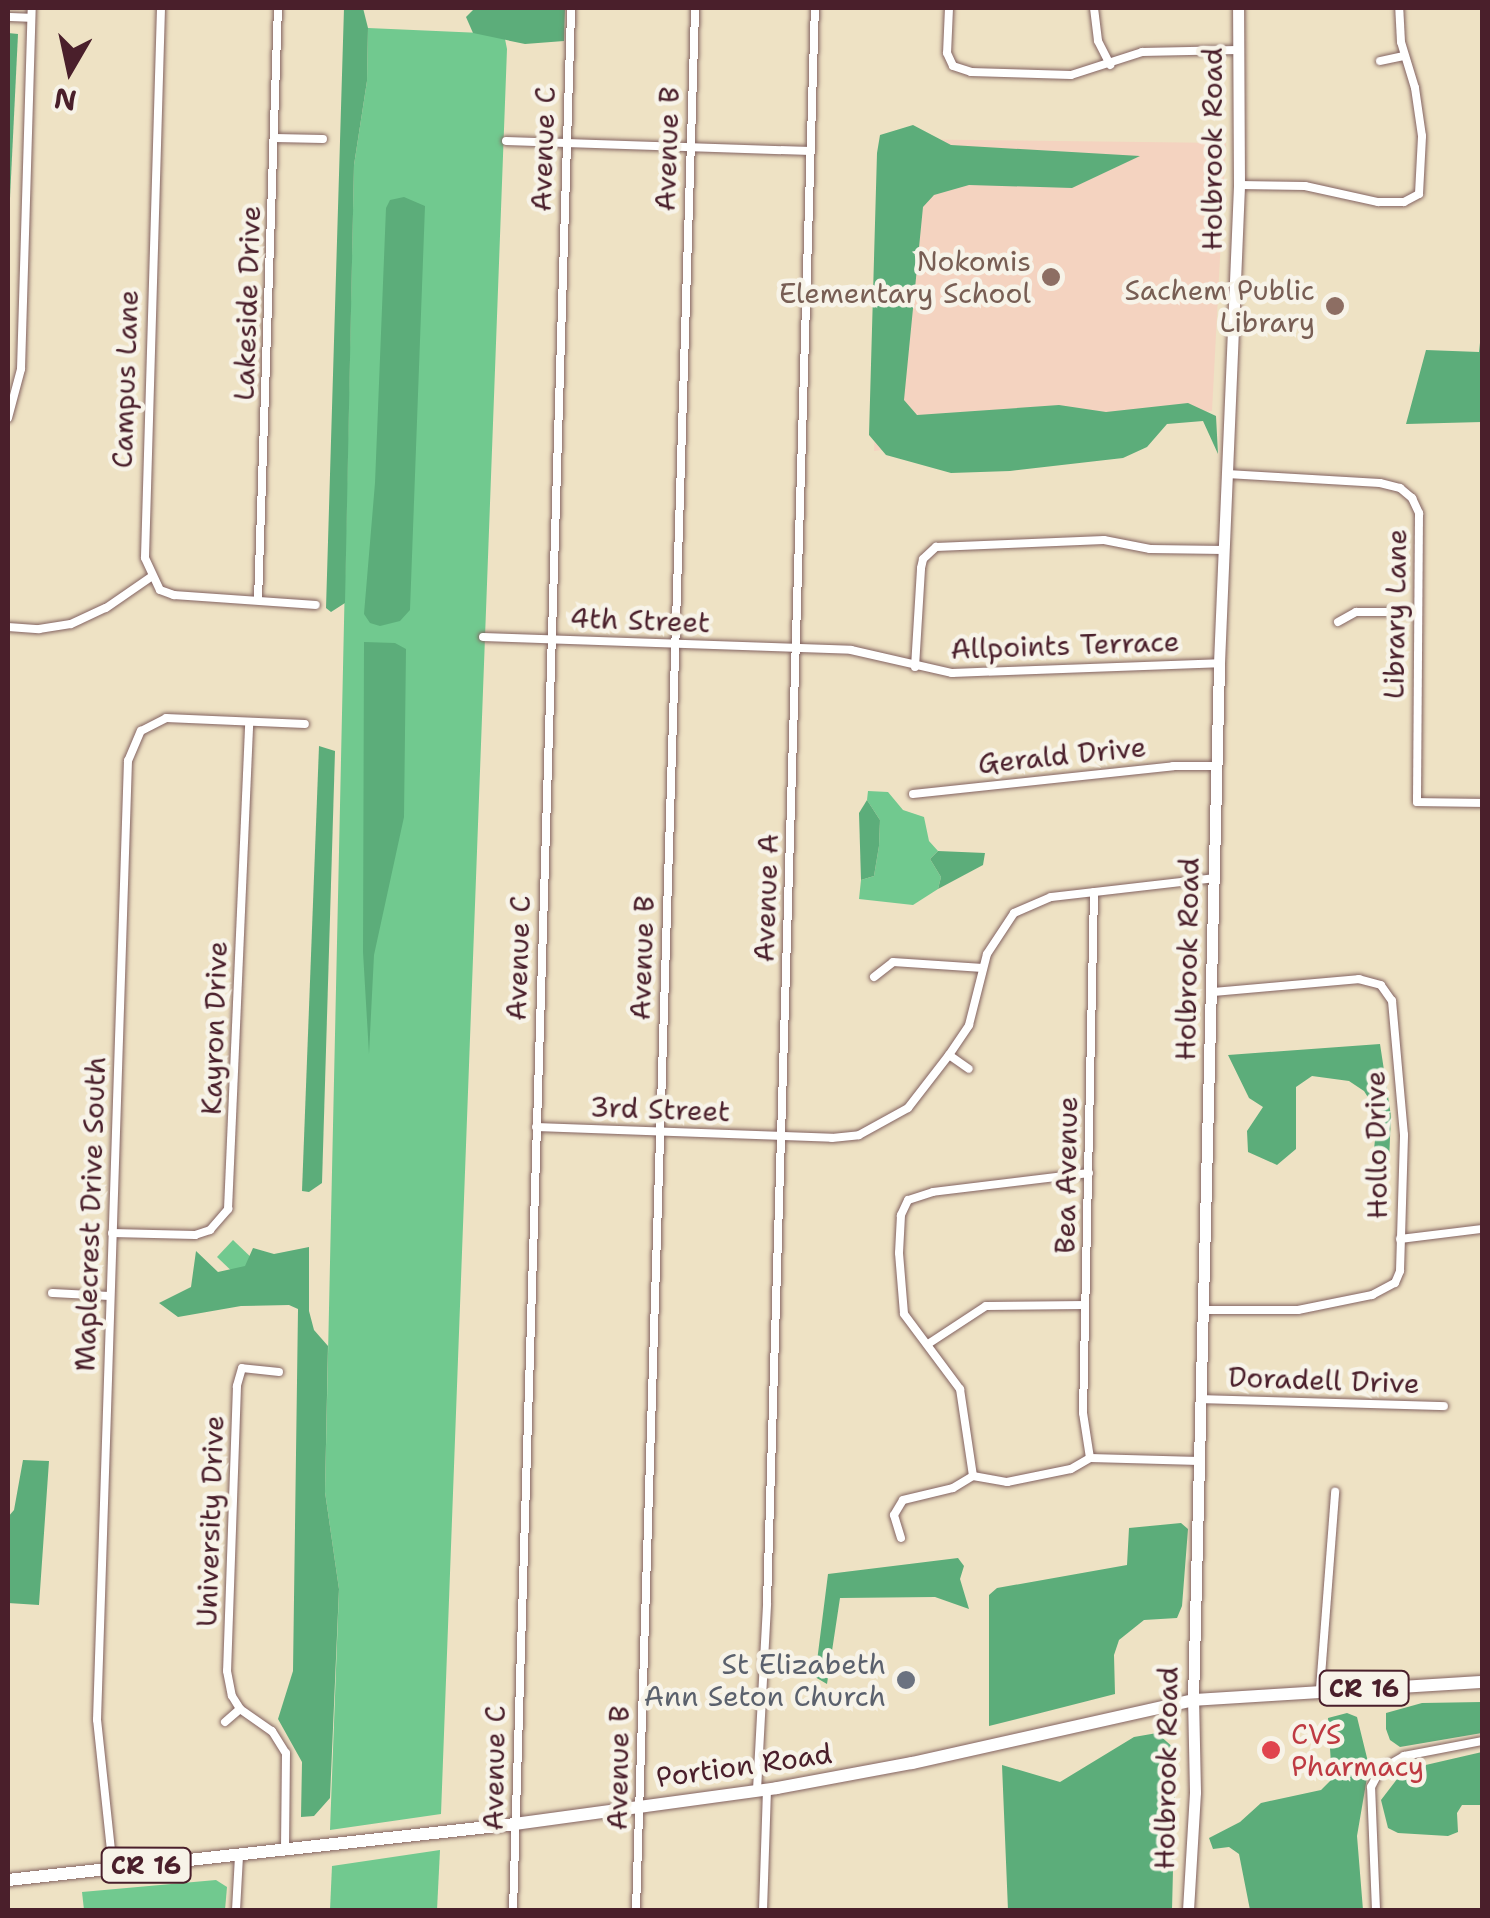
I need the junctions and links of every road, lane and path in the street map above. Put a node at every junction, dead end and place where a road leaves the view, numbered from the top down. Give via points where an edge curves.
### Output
1 (32, 8) edge
2 (161, 8) edge
3 (278, 8) edge
4 (570, 8) edge
5 (695, 8) edge
6 (816, 8) edge
7 (949, 8) edge
8 (1094, 8) edge
9 (1238, 8) edge
10 (1399, 8) edge
11 (8, 17) edge
12 (32, 18) junction
13 (1237, 50) junction
14 (1404, 56) junction
15 (1380, 61) dead end
16 (1110, 65) junction
17 (275, 138) junction
18 (323, 140) dead end
19 (506, 141) dead end
20 (566, 141) junction
21 (689, 147) junction
22 (811, 150) junction
23 (1239, 184) junction
24 (8, 418) edge
25 (1227, 474) junction
26 (1224, 550) junction
27 (151, 577) junction
28 (258, 600) junction
29 (316, 605) dead end
30 (1416, 612) junction
31 (1338, 622) dead end
32 (8, 627) edge
33 (484, 636) dead end
34 (552, 640) junction
35 (674, 644) junction
36 (796, 647) junction
37 (1219, 663) junction
38 (915, 667) junction
39 (248, 722) junction
40 (305, 724) dead end
41 (1216, 766) junction
42 (913, 794) dead end
43 (1482, 803) edge
44 (1214, 878) junction
45 (1094, 892) junction
46 (983, 968) junction
47 (874, 977) dead end
48 (1212, 992) junction
49 (949, 1055) junction
50 (968, 1069) dead end
51 (536, 1127) junction
52 (659, 1132) junction
53 (783, 1135) junction
54 (1089, 1172) junction
55 (1482, 1229) edge
56 (112, 1234) junction
57 (1400, 1240) junction
58 (52, 1294) dead end
59 (110, 1296) junction
60 (1085, 1305) junction
61 (1205, 1310) junction
62 (928, 1344) junction
63 (278, 1372) dead end
64 (1202, 1399) junction
65 (1444, 1406) dead end
66 (1090, 1458) junction
67 (1200, 1461) junction
68 (974, 1476) junction
69 (1336, 1492) dead end
70 (901, 1538) dead end
71 (1482, 1682) edge
72 (1320, 1690) junction
73 (1192, 1700) junction
74 (240, 1709) junction
75 (225, 1722) dead end
76 (1482, 1741) edge
77 (762, 1790) junction
78 (639, 1806) junction
79 (516, 1824) junction
80 (285, 1850) junction
81 (238, 1856) junction
82 (113, 1869) junction
83 (8, 1880) edge
84 (236, 1910) edge
85 (513, 1910) edge
86 (636, 1910) edge
87 (762, 1910) edge
88 (1188, 1910) edge
89 (1376, 1910) edge

1 - 12 street
2 - 27 street, Campus Lane via 142,538
3 - 17 street, Lakeside Drive
4 - 20 street, Avenue C
5 - 21 street, Avenue B
6 - 22 street, Avenue A
7 - 16 street via 947,53 959,70 1071,74
8 - 16 street via 1098,41
9 - 13 street, Holbrook Road
10 - 14 street
11 - 12 street
12 - 24 street via 21,369
13 - 16 street via 1163,50
13 - 23 street, Holbrook Road
14 - 15 street
14 - 23 street via 1422,136 1419,194 1378,202 1305,186
17 - 18 street
17 - 28 street, Lakeside Drive
19 - 20 street
20 - 21 street
20 - 34 street, Avenue C
21 - 22 street
21 - 35 street, Avenue B
22 - 36 street, Avenue A
23 - 25 street, Holbrook Road
25 - 26 street, Holbrook Road
25 - 30 street, Library Lane via 1400,488 1419,513
26 - 37 street, Holbrook Road
26 - 38 street via 1150,549 1104,540 936,547 921,568
27 - 28 street via 174,595
27 - 32 street via 71,624
28 - 29 street
30 - 31 street via 1356,612
30 - 43 street, Library Lane via 1417,802
33 - 34 street, 4th Street
34 - 35 street, 4th Street
34 - 51 street, Avenue C
35 - 36 street, 4th Street
35 - 52 street, Avenue B
36 - 38 street, Allpoints Terrace via 879,654
36 - 53 street, Avenue A
37 - 38 street, Allpoints Terrace via 970,673
37 - 41 street, Holbrook Road
39 - 40 street, Maplecrest Drive South
39 - 56 street, Kayron Drive via 228,1209 210,1230 195,1235
39 - 56 street, Maplecrest Drive South via 166,718 141,730 132,743
41 - 42 street, Gerald Drive
41 - 44 street, Holbrook Road
44 - 45 street, 3rd Street
44 - 48 street, Holbrook Road
45 - 46 street, 3rd Street via 1050,896 1022,908 997,934
45 - 54 street, Bea Avenue
46 - 47 street via 893,962
46 - 49 street, 3rd Street via 970,1025
48 - 57 street, Hollo Drive via 1359,979 1388,992 1404,1135
48 - 61 street, Holbrook Road
49 - 50 street
49 - 53 street, 3rd Street via 913,1102 885,1124 844,1138
51 - 52 street, 3rd Street
51 - 79 street, Avenue C
52 - 53 street, 3rd Street
52 - 78 street, Avenue B
53 - 77 street, Avenue A
54 - 60 street, Bea Avenue
54 - 62 street via 908,1200 901,1215 900,1304
55 - 57 street
56 - 59 street, Maplecrest Drive South
57 - 61 street, Hollo Drive via 1400,1271 1387,1290 1286,1312
58 - 59 street
59 - 82 street, Maplecrest Drive South via 97,1720
60 - 62 street via 986,1306
60 - 66 street, Bea Avenue
61 - 64 street, Holbrook Road
62 - 68 street via 964,1400
63 - 74 street, University Drive via 242,1368 237,1386 227,1671
64 - 65 street, Doradell Drive
64 - 67 street, Holbrook Road
66 - 67 street
66 - 68 street via 1071,1469 1006,1482
67 - 73 street, Holbrook Road
68 - 70 street via 903,1500 894,1516
69 - 72 street
71 - 72 main road, Portion Road / CR 16
72 - 73 main road, Portion Road / CR 16
73 - 77 main road, Portion Road / CR 16
73 - 88 street, Holbrook Road
74 - 75 street
74 - 80 street via 272,1731 286,1752
76 - 89 street via 1404,1756 1380,1770 1371,1788
77 - 78 main road, Portion Road / CR 16
77 - 87 street, Avenue A
78 - 79 main road, Portion Road / CR 16
78 - 86 street, Avenue B
79 - 80 main road, Portion Road / CR 16
79 - 85 street, Avenue C
80 - 81 main road, Portion Road / CR 16
81 - 82 main road, Portion Road / CR 16
81 - 84 street
82 - 83 main road, Portion Road / CR 16

